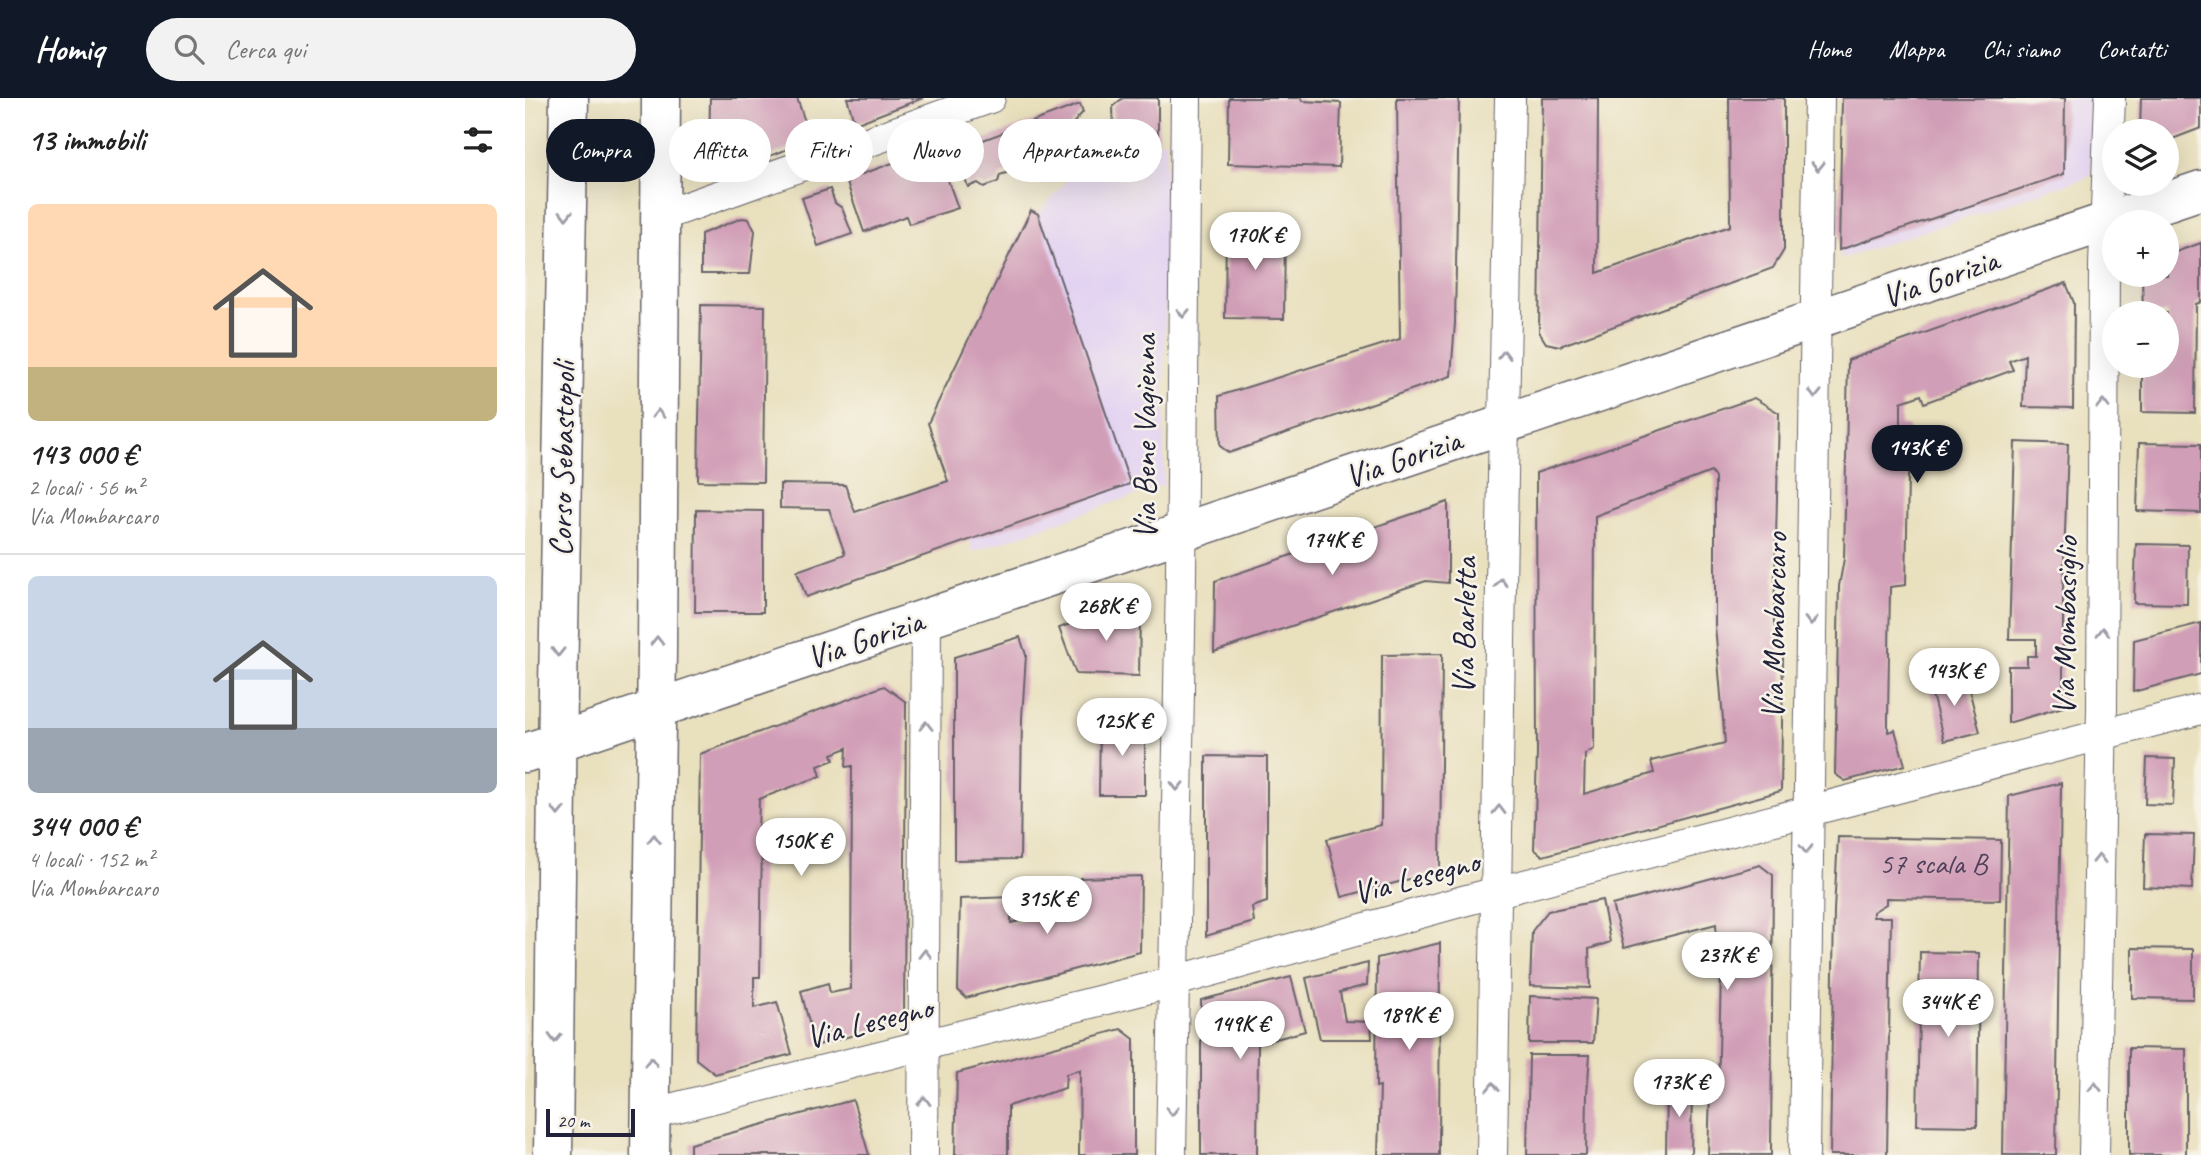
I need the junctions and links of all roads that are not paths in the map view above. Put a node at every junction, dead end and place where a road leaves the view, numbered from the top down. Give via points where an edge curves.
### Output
1 (569, 98) edge
2 (661, 98) edge
3 (991, 98) edge
4 (1186, 98) edge
5 (1510, 98) edge
6 (1819, 98) edge
7 (2109, 98) edge
8 (2201, 190) edge
9 (2105, 210) edge
10 (2141, 210) edge
11 (659, 217) junction
12 (2102, 223) edge
13 (2104, 287) edge
14 (1817, 319) junction
15 (1503, 425) junction
16 (1182, 533) junction
17 (926, 619) junction
18 (2201, 709) edge
19 (656, 710) junction
20 (2101, 736) junction
21 (541, 748) edge
22 (1807, 813) junction
23 (1497, 892) junction
24 (1174, 982) junction
25 (925, 1046) junction
26 (650, 1114) junction
27 (553, 1155) edge
28 (650, 1155) edge
29 (923, 1155) edge
30 (1171, 1155) edge
31 (1492, 1155) edge
32 (1804, 1155) edge
33 (2094, 1155) edge

1 -> 21 main road, Corso Sebastopoli
2 - 11 main road
3 - 11 street
4 -> 16 street, Via Bene Vagienna
15 -> 5 street, Via Barletta
6 -> 14 street, Via Mombarcaro
7 - 9 street, Via Mombasiglio
8 - 10 main road, Via Gorizia
19 -> 11 main road
12 - 14 main road, Via Gorizia
20 -> 13 street, Via Mombasiglio
14 - 15 main road, Via Gorizia
14 -> 22 street, Via Mombarcaro
15 - 16 main road, Via Gorizia
23 -> 15 street, Via Barletta
16 - 17 main road, Via Gorizia
16 -> 24 street, Via Bene Vagienna
17 - 19 main road, Via Gorizia
25 -> 17 street
18 - 20 street, Via Lesegno
19 - 21 main road, Via Gorizia
26 -> 19 main road
20 - 22 street, Via Lesegno
33 -> 20 street, Via Mombasiglio
21 -> 27 main road, Corso Sebastopoli
22 - 23 street, Via Lesegno
22 -> 32 street, Via Mombarcaro
23 - 24 street, Via Lesegno
31 -> 23 street, Via Barletta
24 - 25 street, Via Lesegno
24 -> 30 street, Via Bene Vagienna
25 - 26 street, Via Lesegno
29 -> 25 street
26 - 28 main road

